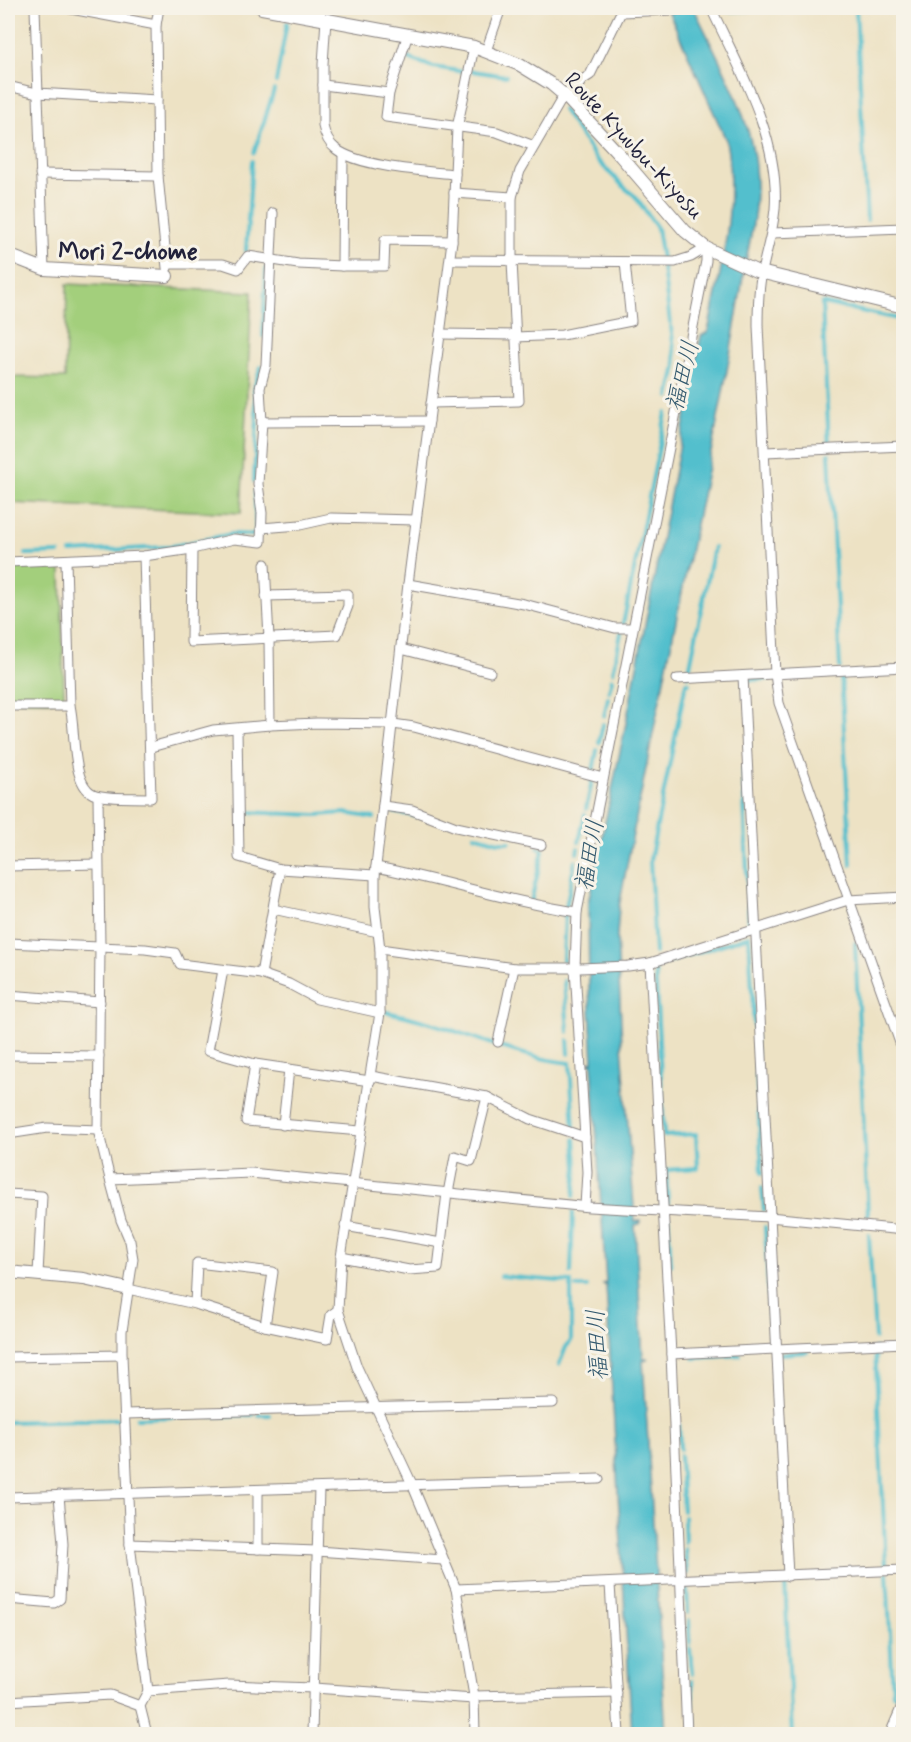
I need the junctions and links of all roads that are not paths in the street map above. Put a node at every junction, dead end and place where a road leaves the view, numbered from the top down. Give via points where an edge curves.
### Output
1 (35, 8) edge
2 (66, 8) edge
3 (159, 8) edge
4 (262, 8) edge
5 (501, 8) edge
6 (709, 8) edge
7 (727, 8) edge
8 (622, 10) edge
9 (651, 10) edge
10 (322, 15) edge
11 (156, 25) junction
12 (408, 34) junction
13 (474, 47) junction
14 (486, 51) junction
15 (323, 85) junction
16 (8, 86) edge
17 (37, 93) junction
18 (389, 93) junction
19 (564, 95) junction
20 (157, 100) junction
21 (457, 128) junction
22 (534, 146) junction
23 (343, 154) junction
24 (40, 174) junction
25 (454, 174) junction
26 (158, 176) junction
27 (454, 193) junction
28 (512, 197) junction
29 (273, 213) dead end
30 (903, 228) edge
31 (772, 234) junction
32 (452, 241) junction
33 (709, 249) junction
34 (8, 255) edge
35 (270, 259) junction
36 (450, 260) junction
37 (513, 261) junction
38 (625, 262) junction
39 (342, 266) junction
40 (44, 268) junction
41 (167, 270) junction
42 (759, 272) junction
43 (903, 307) edge
44 (440, 334) junction
45 (516, 336) junction
46 (431, 403) junction
47 (429, 421) junction
48 (262, 422) junction
49 (903, 446) edge
50 (765, 452) junction
51 (416, 520) junction
52 (261, 528) junction
53 (192, 549) junction
54 (144, 556) junction
55 (66, 560) junction
56 (8, 562) edge
57 (264, 564) dead end
58 (408, 584) junction
59 (266, 596) junction
60 (632, 628) junction
61 (269, 638) junction
62 (401, 649) junction
63 (903, 667) edge
64 (490, 672) dead end
65 (775, 674) junction
66 (743, 676) junction
67 (677, 679) dead end
68 (8, 706) edge
69 (70, 706) junction
70 (393, 724) junction
71 (270, 725) junction
72 (237, 729) junction
73 (151, 747) junction
74 (603, 778) junction
75 (98, 795) junction
76 (383, 807) junction
77 (541, 845) dead end
78 (99, 864) junction
79 (8, 866) edge
80 (280, 869) junction
81 (375, 871) junction
82 (903, 897) edge
83 (848, 900) junction
84 (273, 909) junction
85 (577, 912) junction
86 (754, 929) junction
87 (378, 932) junction
88 (8, 943) edge
89 (100, 947) junction
90 (380, 949) junction
91 (650, 963) junction
92 (514, 968) junction
93 (577, 968) junction
94 (224, 970) junction
95 (261, 974) junction
96 (8, 994) edge
97 (100, 1002) junction
98 (380, 1013) junction
99 (498, 1042) dead end
100 (903, 1054) edge
101 (8, 1055) edge
102 (99, 1056) junction
103 (255, 1064) junction
104 (289, 1069) junction
105 (370, 1079) junction
106 (487, 1097) junction
107 (283, 1125) junction
108 (98, 1130) junction
109 (360, 1131) junction
110 (8, 1134) edge
111 (585, 1137) junction
112 (110, 1179) junction
113 (352, 1184) junction
114 (447, 1193) junction
115 (8, 1194) edge
116 (589, 1206) junction
117 (663, 1211) junction
118 (769, 1217) junction
119 (345, 1226) junction
120 (903, 1230) edge
121 (441, 1243) junction
122 (341, 1257) junction
123 (8, 1272) edge
124 (38, 1274) junction
125 (128, 1289) junction
126 (195, 1304) junction
127 (338, 1310) junction
128 (265, 1326) junction
129 (903, 1343) edge
130 (776, 1349) junction
131 (671, 1354) junction
132 (122, 1355) junction
133 (8, 1357) edge
134 (553, 1403) dead end
135 (376, 1407) junction
136 (125, 1414) junction
137 (599, 1479) dead end
138 (412, 1484) junction
139 (319, 1488) junction
140 (258, 1490) junction
141 (128, 1494) junction
142 (59, 1496) junction
143 (8, 1497) edge
144 (130, 1544) junction
145 (258, 1549) junction
146 (317, 1551) junction
147 (443, 1560) junction
148 (903, 1570) edge
149 (788, 1576) junction
150 (680, 1580) junction
151 (612, 1584) junction
152 (456, 1589) junction
153 (8, 1599) edge
154 (314, 1688) junction
155 (148, 1691) junction
156 (617, 1693) junction
157 (474, 1697) junction
158 (8, 1701) edge
159 (903, 1701) edge
160 (140, 1706) junction
161 (147, 1734) edge
162 (312, 1734) edge
163 (475, 1734) edge
164 (619, 1734) edge
165 (687, 1734) edge
166 (890, 1734) edge

1 - 17 street
2 - 11 street
3 - 11 street
4 - 10 main road, Route Kyuubu-Kiyosu
5 - 14 street
6 - 7 street
6 - 9 street
6 - 31 street via 750,93 772,155
8 - 9 street
8 - 19 street via 590,75 573,93
10 - 12 main road, Route Kyuubu-Kiyosu
10 - 15 street
11 - 20 street
12 - 13 main road, Route Kyuubu-Kiyosu
12 - 18 street
13 - 14 main road, Route Kyuubu-Kiyosu
13 - 21 street
14 - 19 main road, Route Kyuubu-Kiyosu via 534,72
15 - 18 street
15 - 23 street via 325,135
16 - 17 street
17 - 20 street
17 - 24 street
18 - 21 street via 386,117
19 - 22 street
19 - 33 main road, Route Kyuubu-Kiyosu via 685,231
20 - 26 street
21 - 22 street via 497,132
21 - 25 street
22 - 28 street
23 - 25 street via 383,166
23 - 39 street
24 - 26 street
24 - 40 street
25 - 27 street
26 - 41 street
27 - 28 street
27 - 32 street
28 - 37 street
29 - 35 street
30 - 31 street
31 - 42 street
32 - 36 street
32 - 39 street via 385,240 384,266
33 - 38 street via 675,262
33 - 42 main road, Route Kyuubu-Kiyosu
33 - 60 street
34 - 40 main road
35 - 39 street
35 - 41 street via 248,256 238,268 223,264
35 - 48 street via 266,365 260,388
36 - 37 street
36 - 44 street
37 - 38 street
37 - 45 street
38 - 45 street via 632,321 562,335
40 - 41 main road
42 - 43 main road, Route Kyuubu-Kiyosu
42 - 50 street
44 - 45 street
44 - 46 street
45 - 46 street via 519,401
46 - 47 street
47 - 48 street
47 - 51 street
48 - 52 street via 258,484
49 - 50 street
50 - 65 street
51 - 52 street via 331,518
51 - 58 street
52 - 53 street via 261,542 234,539
53 - 54 street
53 - 61 street via 191,642
54 - 55 street
54 - 73 street
55 - 56 street
55 - 69 street
57 - 59 street
58 - 60 street via 524,604 615,628
58 - 62 street
59 - 61 street
59 - 61 street via 348,594 348,606 337,635
60 - 74 street
61 - 71 street
62 - 64 street
62 - 70 street
63 - 65 street
65 - 66 street
65 - 83 street via 779,703
66 - 67 street
66 - 86 street
68 - 69 street
69 - 75 street via 80,780 88,792
70 - 71 street
70 - 74 street
70 - 76 street
71 - 72 street
72 - 73 street via 213,730
72 - 80 street via 239,857
73 - 75 street via 151,798
74 - 85 street
75 - 78 street
76 - 77 street via 412,810 456,827
76 - 81 street
78 - 79 street
78 - 89 street
80 - 81 street
80 - 84 street
81 - 85 street via 407,873 544,908
81 - 87 street
82 - 83 street
83 - 86 street
83 - 100 street
84 - 87 street
84 - 95 street
85 - 93 street
86 - 91 street
86 - 118 street
87 - 90 street
88 - 89 street
89 - 94 street via 176,953 180,964
89 - 97 street
90 - 92 street
90 - 98 street
91 - 93 street
91 - 117 street
92 - 93 street
92 - 99 street
93 - 111 street
94 - 95 street
94 - 103 street via 208,1051
95 - 98 street via 317,999
96 - 97 street
97 - 102 street
98 - 105 street
101 - 102 street
102 - 108 street
103 - 104 street
103 - 107 street via 246,1120
104 - 105 street
104 - 107 street
105 - 106 street
105 - 109 street
106 - 111 street via 530,1119
106 - 114 street via 471,1161 455,1156
107 - 109 street
108 - 110 street via 47,1128
108 - 112 street
109 - 113 street
111 - 116 street
112 - 113 street via 251,1173
112 - 125 street via 133,1259
113 - 114 street
113 - 119 street
114 - 116 street
114 - 121 street
115 - 124 street via 42,1196
116 - 117 street
117 - 118 street
117 - 131 street
118 - 120 street
118 - 130 street
119 - 121 street
119 - 122 street
121 - 122 street via 438,1268 409,1270
122 - 127 street
123 - 124 main road
124 - 125 main road
125 - 126 street
125 - 132 street
126 - 128 street
126 - 128 street via 197,1263 273,1272
127 - 128 street via 331,1315 327,1339
127 - 135 street via 357,1367
129 - 130 street
130 - 131 street
130 - 149 street
131 - 150 street
132 - 133 street
132 - 136 street
134 - 135 street
135 - 136 street
135 - 138 street
136 - 141 street
137 - 138 street
138 - 139 street
138 - 147 street
139 - 140 street
139 - 146 street
140 - 141 street
140 - 145 street
141 - 142 street
141 - 144 street
142 - 143 street
142 - 153 street via 63,1545 60,1599 54,1603
144 - 145 street
144 - 155 street
145 - 146 street
146 - 147 street
146 - 154 street
147 - 152 street
148 - 149 street
149 - 150 street
150 - 151 street
150 - 165 street
151 - 152 street
151 - 156 street
152 - 157 street
154 - 155 street via 229,1685
154 - 157 street
154 - 162 street
155 - 160 street
156 - 157 street
156 - 164 street
157 - 163 street
158 - 160 street via 110,1695
159 - 166 street
160 - 161 street

